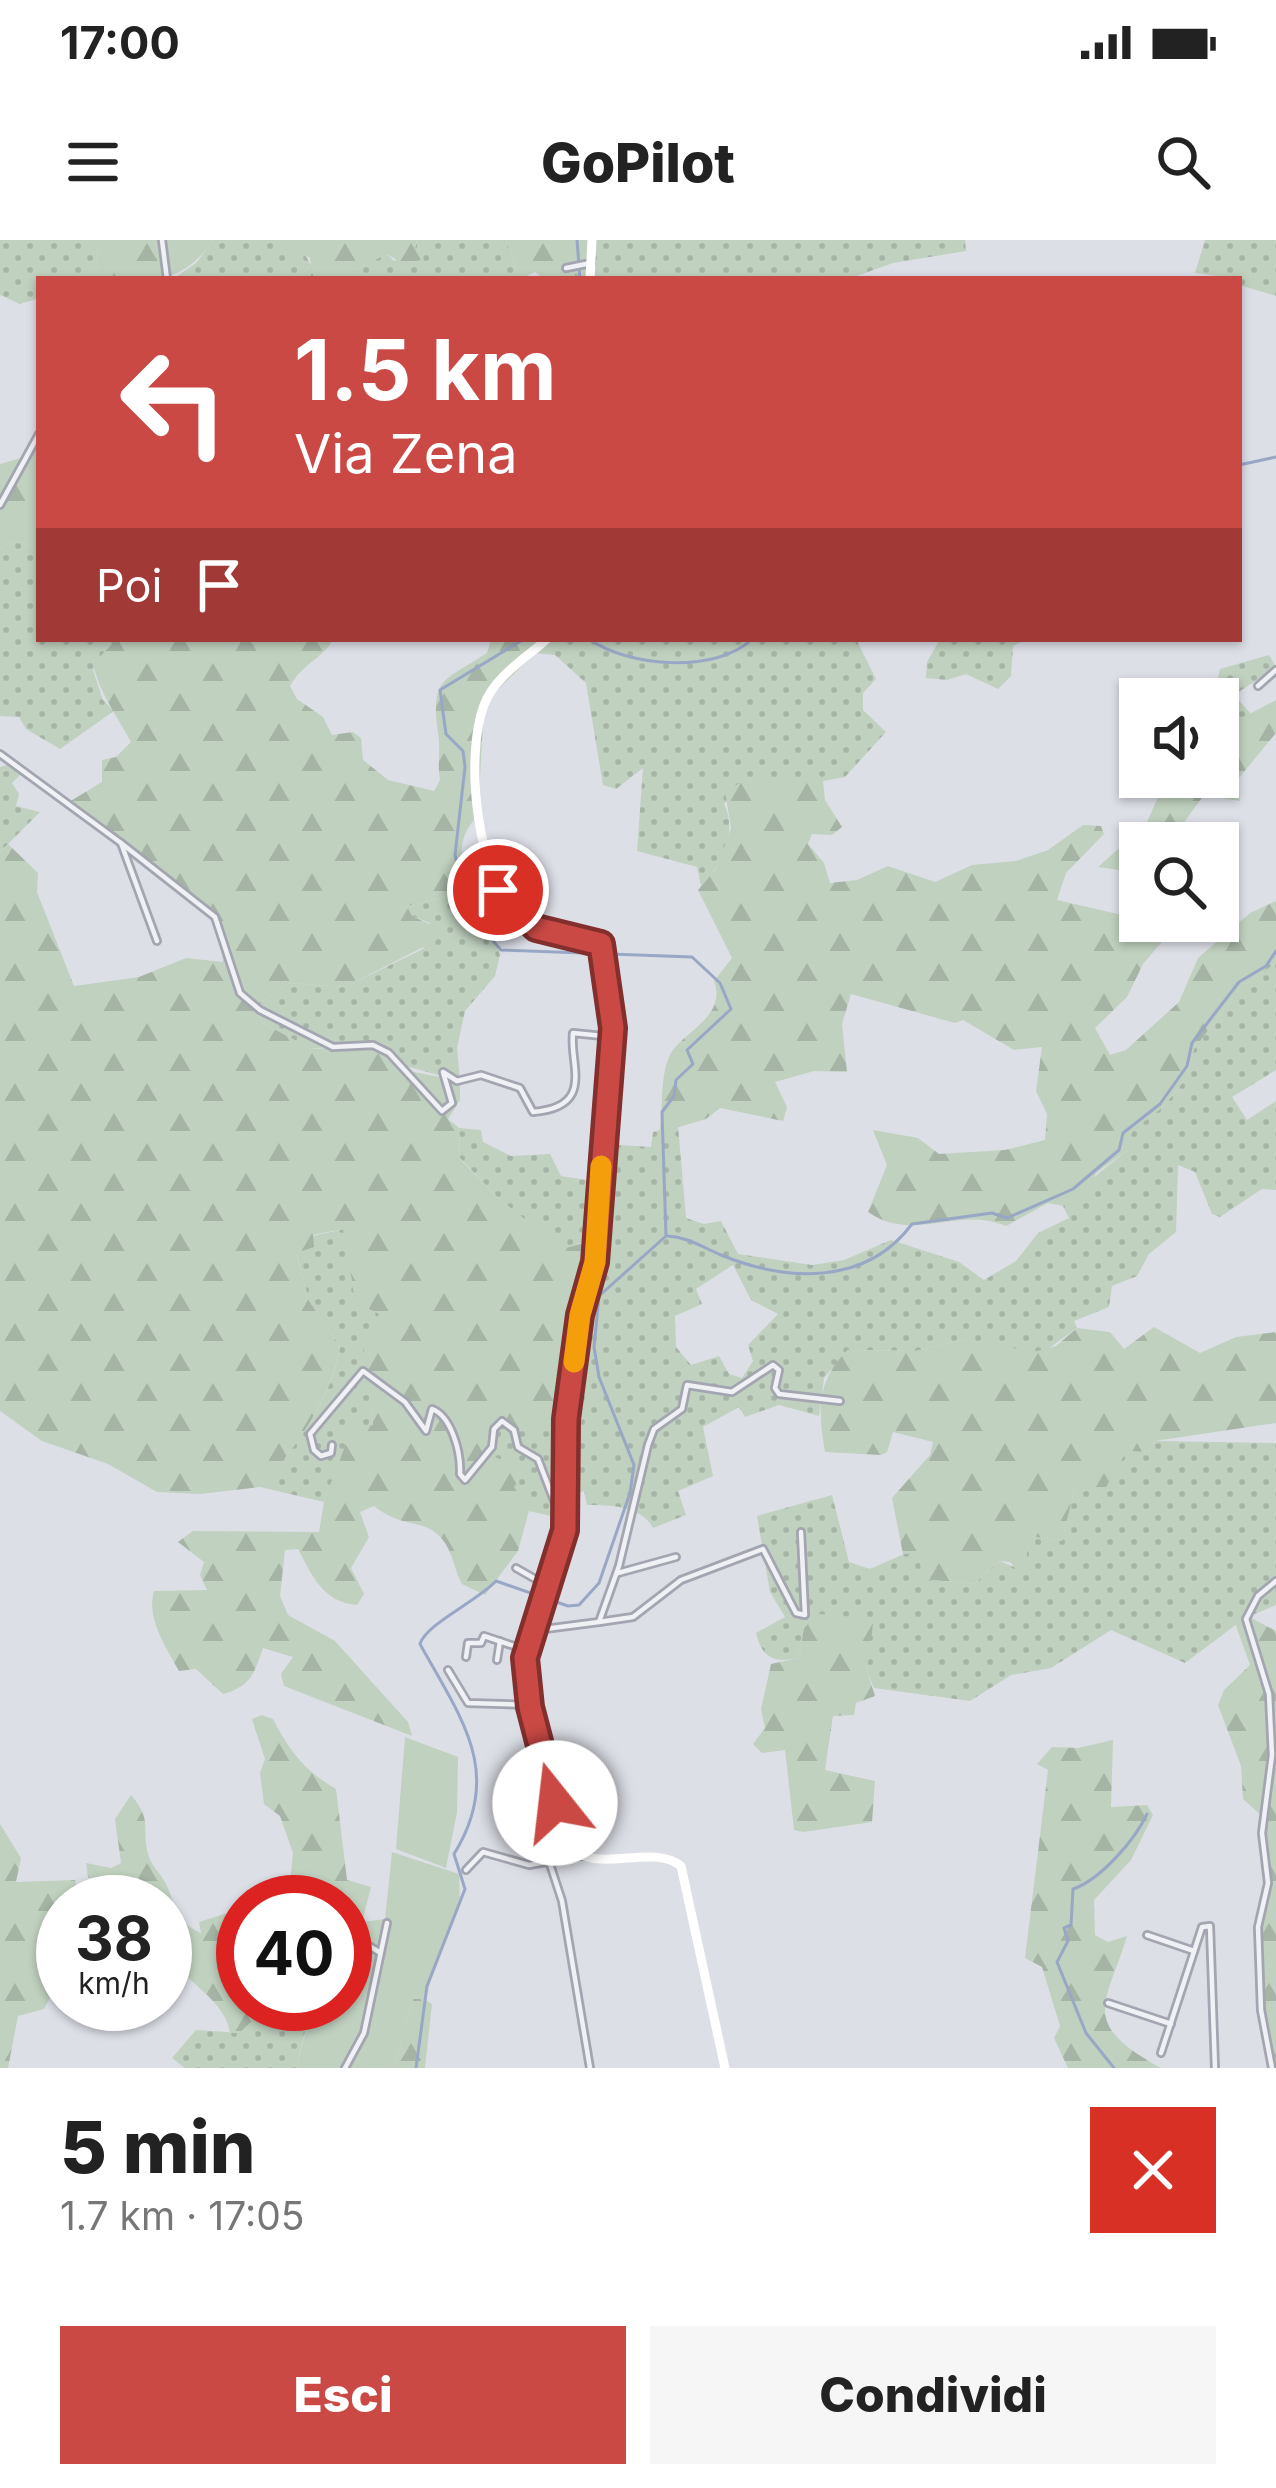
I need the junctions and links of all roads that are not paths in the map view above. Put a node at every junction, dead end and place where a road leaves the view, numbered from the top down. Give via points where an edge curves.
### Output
1 (162, 240) edge
2 (592, 240) edge
3 (589, 264) junction
4 (566, 268) dead end
5 (167, 276) edge
6 (590, 276) edge
7 (36, 439) edge
8 (0, 505) edge
9 (543, 642) edge
10 (1276, 670) edge
11 (1258, 686) dead end
12 (0, 754) edge
13 (121, 843) junction
14 (157, 941) dead end
15 (613, 1028) junction
16 (841, 1401) dead end
17 (332, 1445) dead end
18 (801, 1532) dead end
19 (557, 1557) junction
20 (676, 1557) dead end
21 (516, 1568) dead end
22 (616, 1574) junction
23 (1276, 1581) edge
24 (544, 1586) junction
25 (598, 1622) junction
26 (530, 1631) junction
27 (500, 1641) junction
28 (526, 1650) junction
29 (466, 1658) dead end
30 (497, 1660) dead end
31 (448, 1670) dead end
32 (530, 1706) junction
33 (581, 1856) junction
34 (549, 1861) junction
35 (466, 1870) dead end
36 (387, 1923) dead end
37 (1147, 1935) dead end
38 (372, 1948) edge
39 (1194, 1951) junction
40 (379, 1952) junction
41 (1108, 2003) dead end
42 (1171, 2024) junction
43 (1161, 2053) dead end
44 (345, 2068) edge
45 (590, 2068) edge
46 (725, 2068) edge
47 (1215, 2068) edge
48 (1272, 2068) edge

1 - 5 street
2 - 3 street
3 - 4 street
3 - 6 street
7 - 8 street
9 - 15 street via 484,704 478,805 504,902 536,928 594,941 606,961
10 - 11 street
12 - 13 street
13 - 14 street
13 - 15 street via 215,917 240,993 260,1010 334,1047 373,1045 389,1053 442,1111 452,1103 443,1072 520,1088 533,1112 541,1112 577,1084 573,1033 603,1036
15 - 19 street via 595,1262 566,1419 565,1530
16 - 22 street via 779,1394 773,1365 732,1393 687,1385 682,1409 654,1429
17 - 19 street via 321,1456 310,1434 363,1371 405,1402 426,1431 432,1409 442,1414 465,1480 502,1420 518,1447 538,1459 560,1521
18 - 25 street via 805,1615 796,1613 763,1549 681,1580 633,1616
19 - 24 street
20 - 22 street
21 - 24 street
22 - 25 street
23 - 48 street via 1246,1619 1269,1694 1272,1754 1262,1833 1268,1883 1258,1927
24 - 26 street
25 - 26 street
26 - 28 street
27 - 28 street
27 - 29 street via 468,1643
27 - 30 street
28 - 32 street
31 - 32 street via 467,1703
32 - 33 street via 561,1822
33 - 34 street
33 - 46 street via 669,1858 681,1866
34 - 35 street via 529,1865 483,1852
34 - 45 street
36 - 40 street
37 - 39 street
38 - 40 street
39 - 42 street
39 - 47 street via 1202,1927 1210,1926
40 - 44 street via 364,2032
41 - 42 street
42 - 43 street

